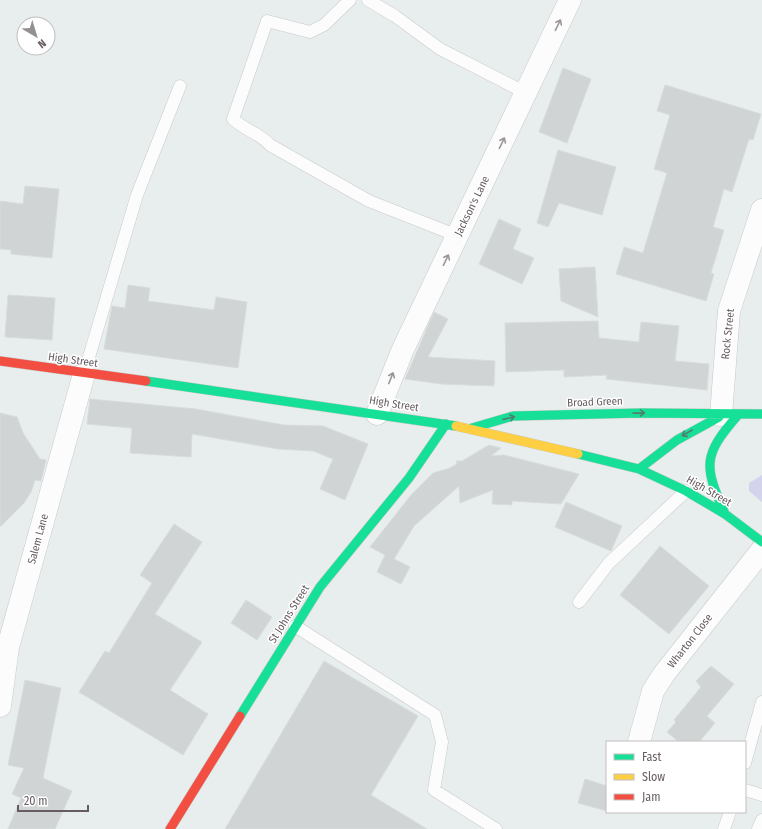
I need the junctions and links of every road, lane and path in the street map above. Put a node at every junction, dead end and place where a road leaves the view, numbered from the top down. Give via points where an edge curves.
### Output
1 (350, 0) edge
2 (368, 0) edge
3 (570, 0) edge
4 (180, 86) dead end
5 (526, 93) junction
6 (762, 210) edge
7 (458, 236) junction
8 (0, 361) edge
9 (84, 374) junction
10 (377, 414) junction
11 (762, 414) edge
12 (730, 415) junction
13 (446, 424) junction
14 (472, 428) junction
15 (639, 469) junction
16 (686, 491) junction
17 (725, 514) junction
18 (762, 542) edge
19 (762, 550) edge
20 (579, 602) dead end
21 (295, 626) junction
22 (762, 702) edge
23 (0, 706) edge
24 (639, 741) edge
25 (746, 759) edge
26 (746, 790) edge
27 (762, 795) edge
28 (730, 813) edge
29 (762, 820) edge
30 (170, 829) edge
31 (496, 829) edge
32 (724, 829) edge
33 (758, 829) edge

1 - 7 lane via 324,25 310,32 267,21 233,119 241,127 263,137 270,145 369,201
2 - 5 lane via 440,49
5 -> 3 street, Jackson's Lane
4 - 9 lane via 137,194
7 -> 5 street, Jackson's Lane
6 - 12 street, Rock Street via 729,311
10 -> 7 street, Jackson's Lane via 404,349
8 - 9 street, High Street
9 - 10 street, High Street
9 - 23 street, Salem Lane via 8,647
10 - 13 street, High Street
11 - 12 street, Broad Green
14 -> 12 street, Broad Green via 513,416 641,413
12 -> 15 street, Broad Green via 687,432 652,456
12 - 17 street via 709,459 712,484
13 - 14 street, High Street
13 - 21 street, St Johns Street via 409,478 320,587
14 - 15 street, High Street
15 - 16 street, High Street
16 - 17 street, High Street
16 - 20 lane via 609,563
17 - 18 street, High Street
19 - 24 street, Wharton Close via 660,680 653,691
21 - 30 street, St Johns Street
21 - 31 lane via 435,715 442,742 434,790
22 - 25 lane
26 - 27 lane
28 - 32 lane
29 - 33 lane

